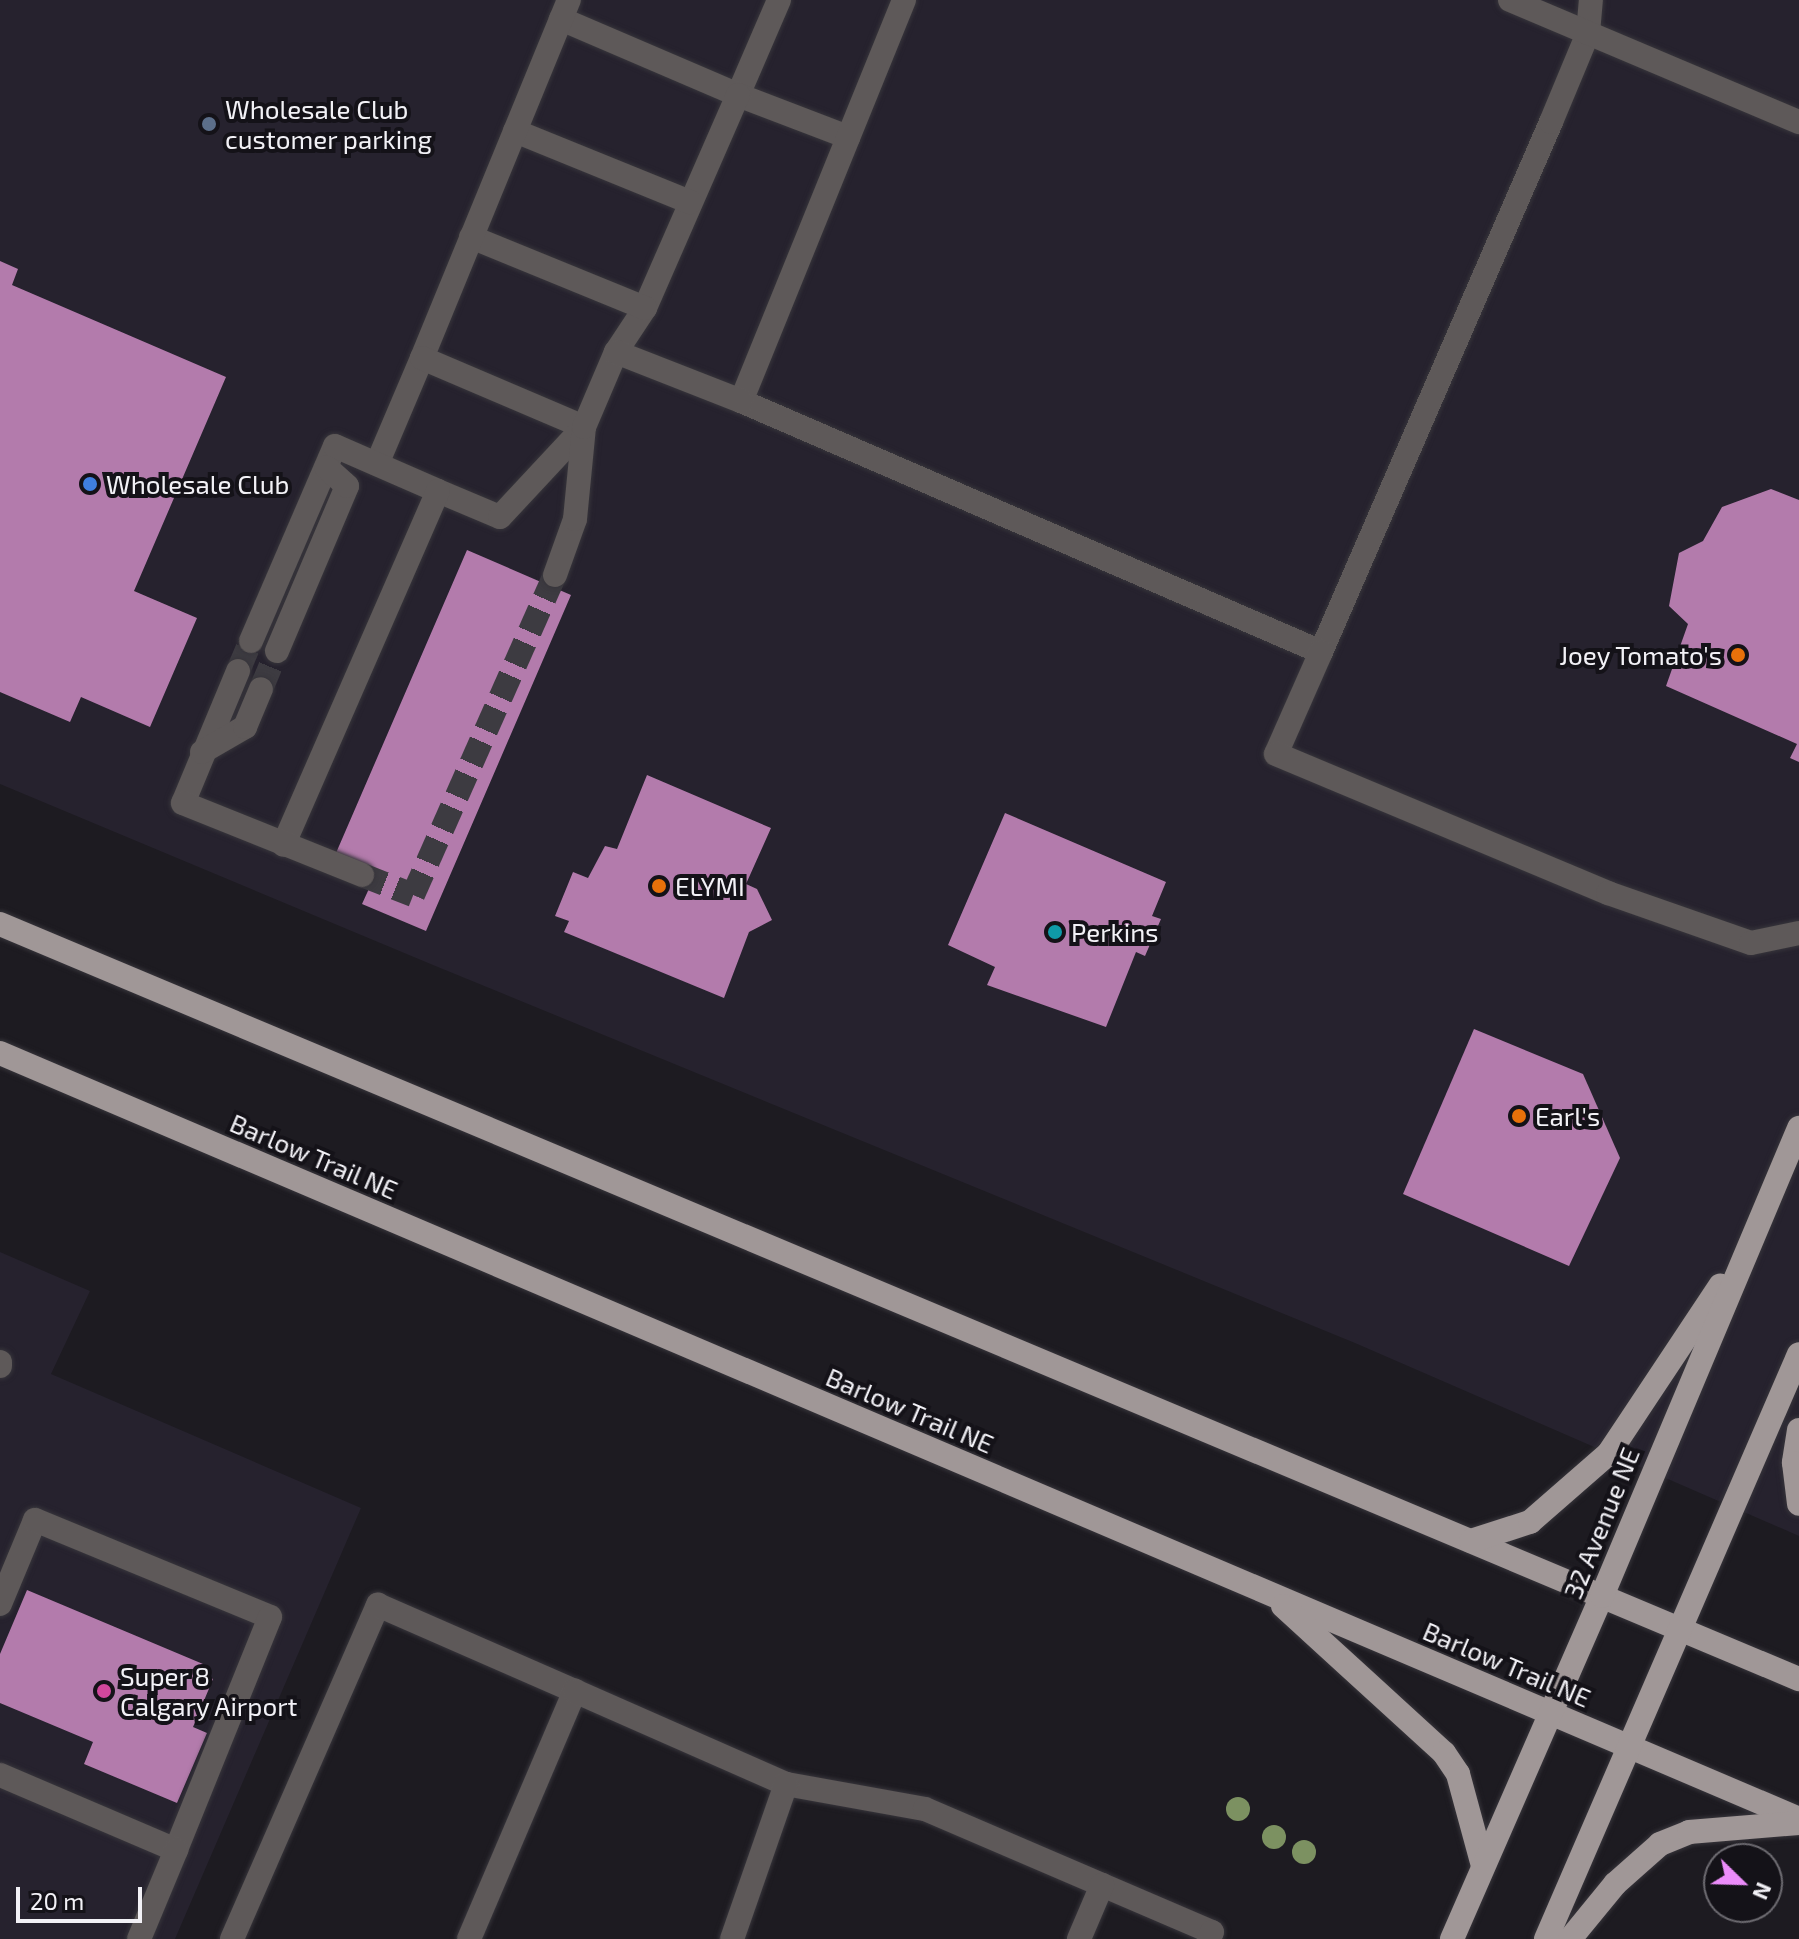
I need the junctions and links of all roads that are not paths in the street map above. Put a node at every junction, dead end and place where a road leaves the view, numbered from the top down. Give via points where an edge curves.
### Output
1 (779, 0) edge
2 (904, 0) edge
3 (1510, 0) edge
4 (1591, 0) edge
5 (565, 10) edge
6 (1588, 33) junction
7 (738, 95) junction
8 (1799, 122) edge
9 (515, 131) junction
10 (848, 137) junction
11 (690, 202) junction
12 (471, 237) junction
13 (645, 308) junction
14 (616, 352) junction
15 (422, 358) junction
16 (741, 401) junction
17 (584, 427) junction
18 (377, 464) junction
19 (326, 467) junction
20 (438, 491) junction
21 (555, 575) tunnel mouth
22 (251, 641) tunnel mouth
23 (277, 651) tunnel mouth
24 (1321, 652) junction
25 (238, 671) tunnel mouth
26 (261, 689) tunnel mouth
27 (202, 752) junction
28 (283, 845) junction
29 (362, 875) tunnel mouth
30 (0, 924) edge
31 (1799, 933) edge
32 (0, 1053) edge
33 (1799, 1128) edge
34 (1755, 1234) junction
35 (1799, 1354) edge
36 (1799, 1430) edge
37 (1799, 1504) edge
38 (1471, 1541) junction
39 (1270, 1594) junction
40 (1602, 1596) junction
41 (0, 1604) edge
42 (1681, 1629) junction
43 (1799, 1679) edge
44 (575, 1691) junction
45 (1550, 1714) junction
46 (1629, 1747) junction
47 (0, 1775) edge
48 (786, 1784) junction
49 (1799, 1821) edge
50 (176, 1850) junction
51 (1483, 1866) junction
52 (1102, 1885) junction
53 (139, 1939) edge
54 (232, 1939) edge
55 (469, 1939) edge
56 (732, 1939) edge
57 (1079, 1939) edge
58 (1209, 1939) edge
59 (1452, 1939) edge
60 (1546, 1939) edge
61 (1570, 1939) edge

1 - 7 street
2 - 10 street
3 - 6 street
4 - 6 street
5 - 7 street
5 - 9 street
6 - 8 street
6 - 24 street
7 - 10 street
7 - 11 street
9 - 11 street
9 - 12 street
10 - 16 street
11 - 13 street
12 - 13 street
12 - 15 street
13 - 14 street
14 - 16 street
14 - 17 street
15 - 17 street
15 - 18 street
16 - 24 street
17 - 20 street via 500,517
17 - 21 street via 575,519
18 - 19 street via 335,446
18 - 20 street
19 - 22 street
19 - 23 street via 347,486
20 - 28 street
24 - 31 street via 1276,754 1608,893 1751,943
25 - 27 street
26 - 27 street via 245,727
27 - 28 street via 183,803
28 - 29 street
30 - 38 main road
32 - 39 main road, Barlow Trail NE
33 - 34 main road, 32 Avenue NE
34 - 38 main road via 1609,1453 1530,1522
34 - 40 main road, 32 Avenue NE
35 - 42 main road
36 - 37 main road via 1794,1463
38 - 40 main road
39 - 45 main road, Barlow Trail NE
39 - 51 main road via 1444,1753 1458,1774
40 - 42 main road
40 - 45 main road, 32 Avenue NE
41 - 50 street via 35,1520 270,1617
42 - 43 main road
42 - 46 main road
44 - 48 street
44 - 54 street via 378,1605
44 - 55 street
45 - 46 main road, Barlow Trail NE
45 - 51 main road, 32 Avenue NE
46 - 49 main road, Barlow Trail NE
46 - 60 main road
47 - 50 street
48 - 52 street via 925,1809
48 - 56 street
49 - 61 main road via 1689,1832 1660,1844 1615,1884
50 - 53 street
51 - 59 main road, 32 Avenue NE
52 - 57 street
52 - 58 street via 1212,1932

